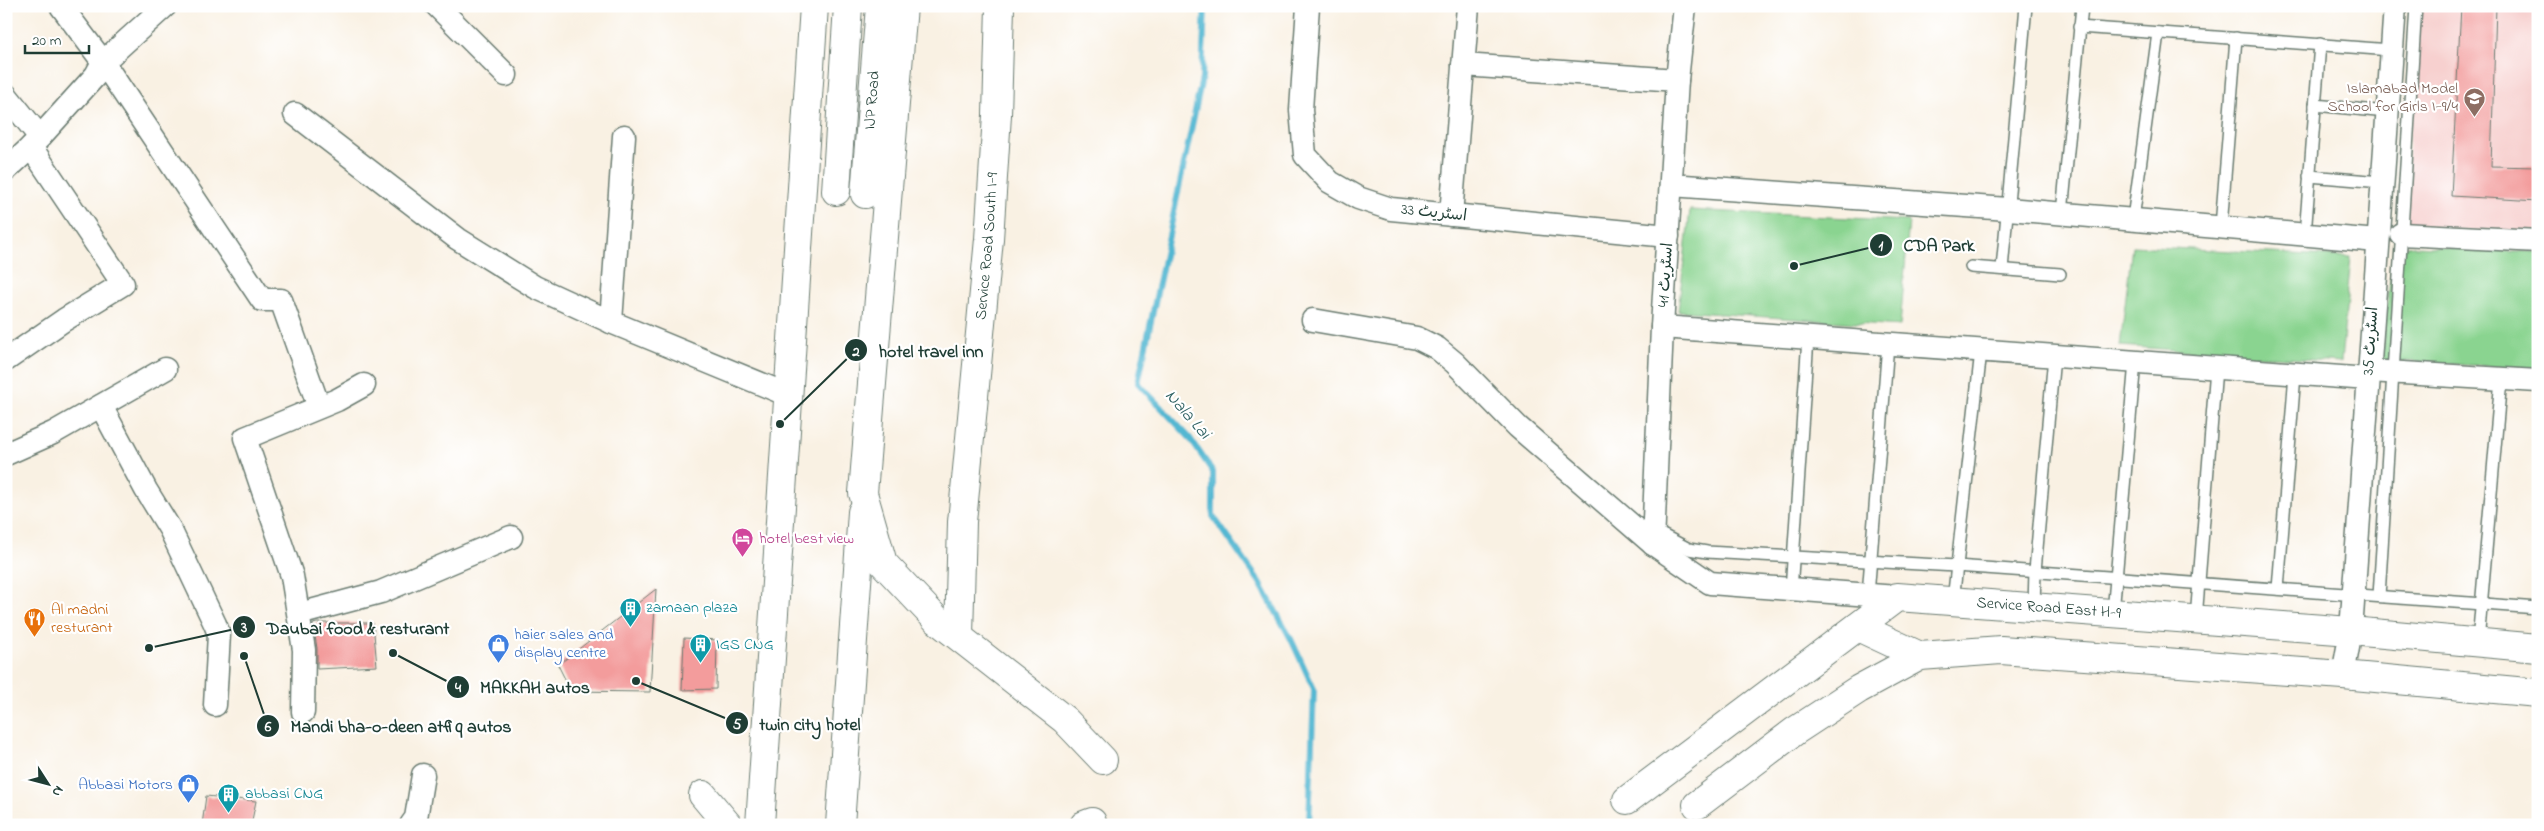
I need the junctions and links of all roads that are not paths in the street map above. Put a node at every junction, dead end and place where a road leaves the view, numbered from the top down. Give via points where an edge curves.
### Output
1 (61, 6) edge
2 (165, 6) edge
3 (438, 6) edge
4 (814, 6) edge
5 (848, 6) edge
6 (880, 6) edge
7 (903, 6) edge
8 (1000, 6) edge
9 (1308, 6) edge
10 (1468, 6) edge
11 (1685, 6) edge
12 (2026, 6) edge
13 (2082, 6) edge
14 (2395, 6) edge
15 (2416, 6) edge
16 (2079, 27) junction
17 (2158, 33) junction
18 (2236, 38) junction
19 (2320, 44) junction
20 (2391, 50) junction
21 (103, 62) junction
22 (1463, 65) junction
23 (506, 75) dead end
24 (1677, 80) junction
25 (6, 96) edge
26 (2315, 105) junction
27 (2387, 112) junction
28 (295, 114) dead end
29 (624, 136) dead end
30 (36, 142) junction
31 (6, 170) edge
32 (2309, 176) junction
33 (2382, 182) junction
34 (1671, 185) junction
35 (836, 191) dead end
36 (865, 194) dead end
37 (2008, 208) junction
38 (2062, 213) junction
39 (1451, 215) junction
40 (2133, 219) junction
41 (2221, 227) junction
42 (2401, 234) junction
43 (2305, 235) junction
44 (1668, 236) junction
45 (2378, 241) junction
46 (2538, 241) edge
47 (1971, 267) dead end
48 (2002, 269) junction
49 (2060, 274) dead end
50 (1313, 320) dead end
51 (611, 322) junction
52 (1662, 327) junction
53 (1808, 338) junction
54 (1888, 344) junction
55 (1981, 351) junction
56 (2054, 356) junction
57 (6, 360) edge
58 (2135, 362) junction
59 (2216, 368) junction
60 (165, 369) dead end
61 (2394, 373) junction
62 (2296, 374) junction
63 (2368, 375) junction
64 (2501, 379) junction
65 (2538, 381) edge
66 (364, 385) dead end
67 (788, 396) junction
68 (101, 406) junction
69 (318, 407) junction
70 (6, 454) edge
71 (863, 493) junction
72 (512, 537) dead end
73 (1653, 537) junction
74 (1792, 556) junction
75 (1872, 561) junction
76 (1956, 566) junction
77 (2035, 571) junction
78 (2116, 577) junction
79 (2198, 583) junction
80 (2278, 589) junction
81 (1791, 591) junction
82 (2354, 594) junction
83 (1868, 596) junction
84 (2379, 596) junction
85 (1896, 597) junction
86 (1953, 601) junction
87 (2481, 605) junction
88 (2034, 607) junction
89 (2538, 608) edge
90 (2113, 613) junction
91 (298, 614) junction
92 (2196, 619) junction
93 (1858, 626) junction
94 (2351, 631) junction
95 (959, 635) junction
96 (2478, 642) junction
97 (2538, 648) edge
98 (1920, 656) junction
99 (2343, 675) junction
100 (2538, 693) edge
101 (215, 705) dead end
102 (303, 712) dead end
103 (1103, 760) dead end
104 (423, 775) dead end
105 (703, 795) dead end
106 (1627, 800) dead end
107 (1697, 804) dead end
108 (411, 825) edge
109 (728, 825) edge
110 (760, 825) edge
111 (840, 825) edge

1 - 21 street
2 - 21 street
3 - 23 street
4 - 67 main road
5 - 35 main road, IJP Road
6 - 36 main road, IJP Road
7 - 71 main road
8 - 95 main road, Service Road South I-9 via 989,239 962,522
9 - 39 street, اسٹریٹ 33 via 1301,110 1305,155 1330,182 1358,198 1391,209
10 - 22 street
11 - 24 street, اسٹریٹ 41
12 - 37 lane
13 - 16 lane
14 - 20 street, اسٹریٹ 35
15 - 42 lane
16 - 17 lane
16 - 38 lane
17 - 18 lane
17 - 40 lane
18 - 19 lane
18 - 41 lane
19 - 20 lane
19 - 26 lane
20 - 27 street, اسٹریٹ 35
21 - 30 street via 96,75
21 - 69 street via 262,300 281,300
22 - 24 street
22 - 39 street
24 - 34 street, اسٹریٹ 41
25 - 30 street
26 - 27 lane
26 - 32 lane
27 - 33 street, اسٹریٹ 35
28 - 51 street via 458,240 535,287
29 - 51 street
30 - 31 street
30 - 57 street via 123,284
32 - 33 lane
32 - 43 lane
33 - 45 street, اسٹریٹ 35
34 - 37 street
34 - 44 street, اسٹریٹ 41
37 - 38 street
37 - 48 lane
38 - 40 street
39 - 44 street, اسٹریٹ 33
40 - 41 street
41 - 43 street
42 - 46 street
42 - 61 lane
43 - 45 street
44 - 52 street, اسٹریٹ 41
45 - 63 street, اسٹریٹ 35
47 - 48 lane
48 - 49 lane
50 - 73 street via 1417,338 1437,348 1518,428
51 - 67 street
52 - 53 street
52 - 73 street, اسٹریٹ 41
53 - 54 street
53 - 74 lane
54 - 55 street
54 - 75 lane
55 - 56 street
55 - 76 lane
56 - 58 street
56 - 77 lane
58 - 59 street
58 - 78 lane
59 - 62 street
59 - 79 lane
60 - 68 street
61 - 63 street
61 - 64 street
61 - 84 lane
62 - 63 street
62 - 80 lane
63 - 82 street, اسٹریٹ 35
64 - 65 street
64 - 87 lane
66 - 69 street
67 - 110 main road
68 - 70 street via 54,433
68 - 101 street via 170,529 219,634
69 - 91 street via 245,438 292,576
71 - 95 main road via 883,563 937,620
71 - 111 main road
72 - 91 street via 381,592
73 - 74 lane via 1689,549
73 - 81 street via 1710,583
74 - 75 lane
74 - 81 lane
75 - 76 lane
75 - 83 lane
76 - 77 lane
76 - 86 lane
77 - 78 lane
77 - 88 lane
78 - 79 lane
78 - 90 lane
79 - 80 lane
79 - 92 lane
80 - 82 lane
81 - 83 street
82 - 84 lane
82 - 94 street, اسٹریٹ 35
83 - 85 street
84 - 87 lane
85 - 86 main road, Service Road East H-9
85 - 93 main road
86 - 88 main road, Service Road East H-9
87 - 89 lane
87 - 96 lane
88 - 90 main road, Service Road East H-9
90 - 92 main road, Service Road East H-9
91 - 102 street via 304,650
92 - 94 main road, Service Road East H-9
93 - 98 main road
93 - 106 main road
94 - 96 main road, Service Road East H-9
94 - 99 street, اسٹریٹ 35
95 - 103 main road via 1065,720
96 - 97 main road, Service Road East H-9
98 - 99 main road via 2001,650
98 - 107 main road via 1859,689 1795,731
99 - 100 main road
104 - 108 street via 416,818
105 - 109 main road

